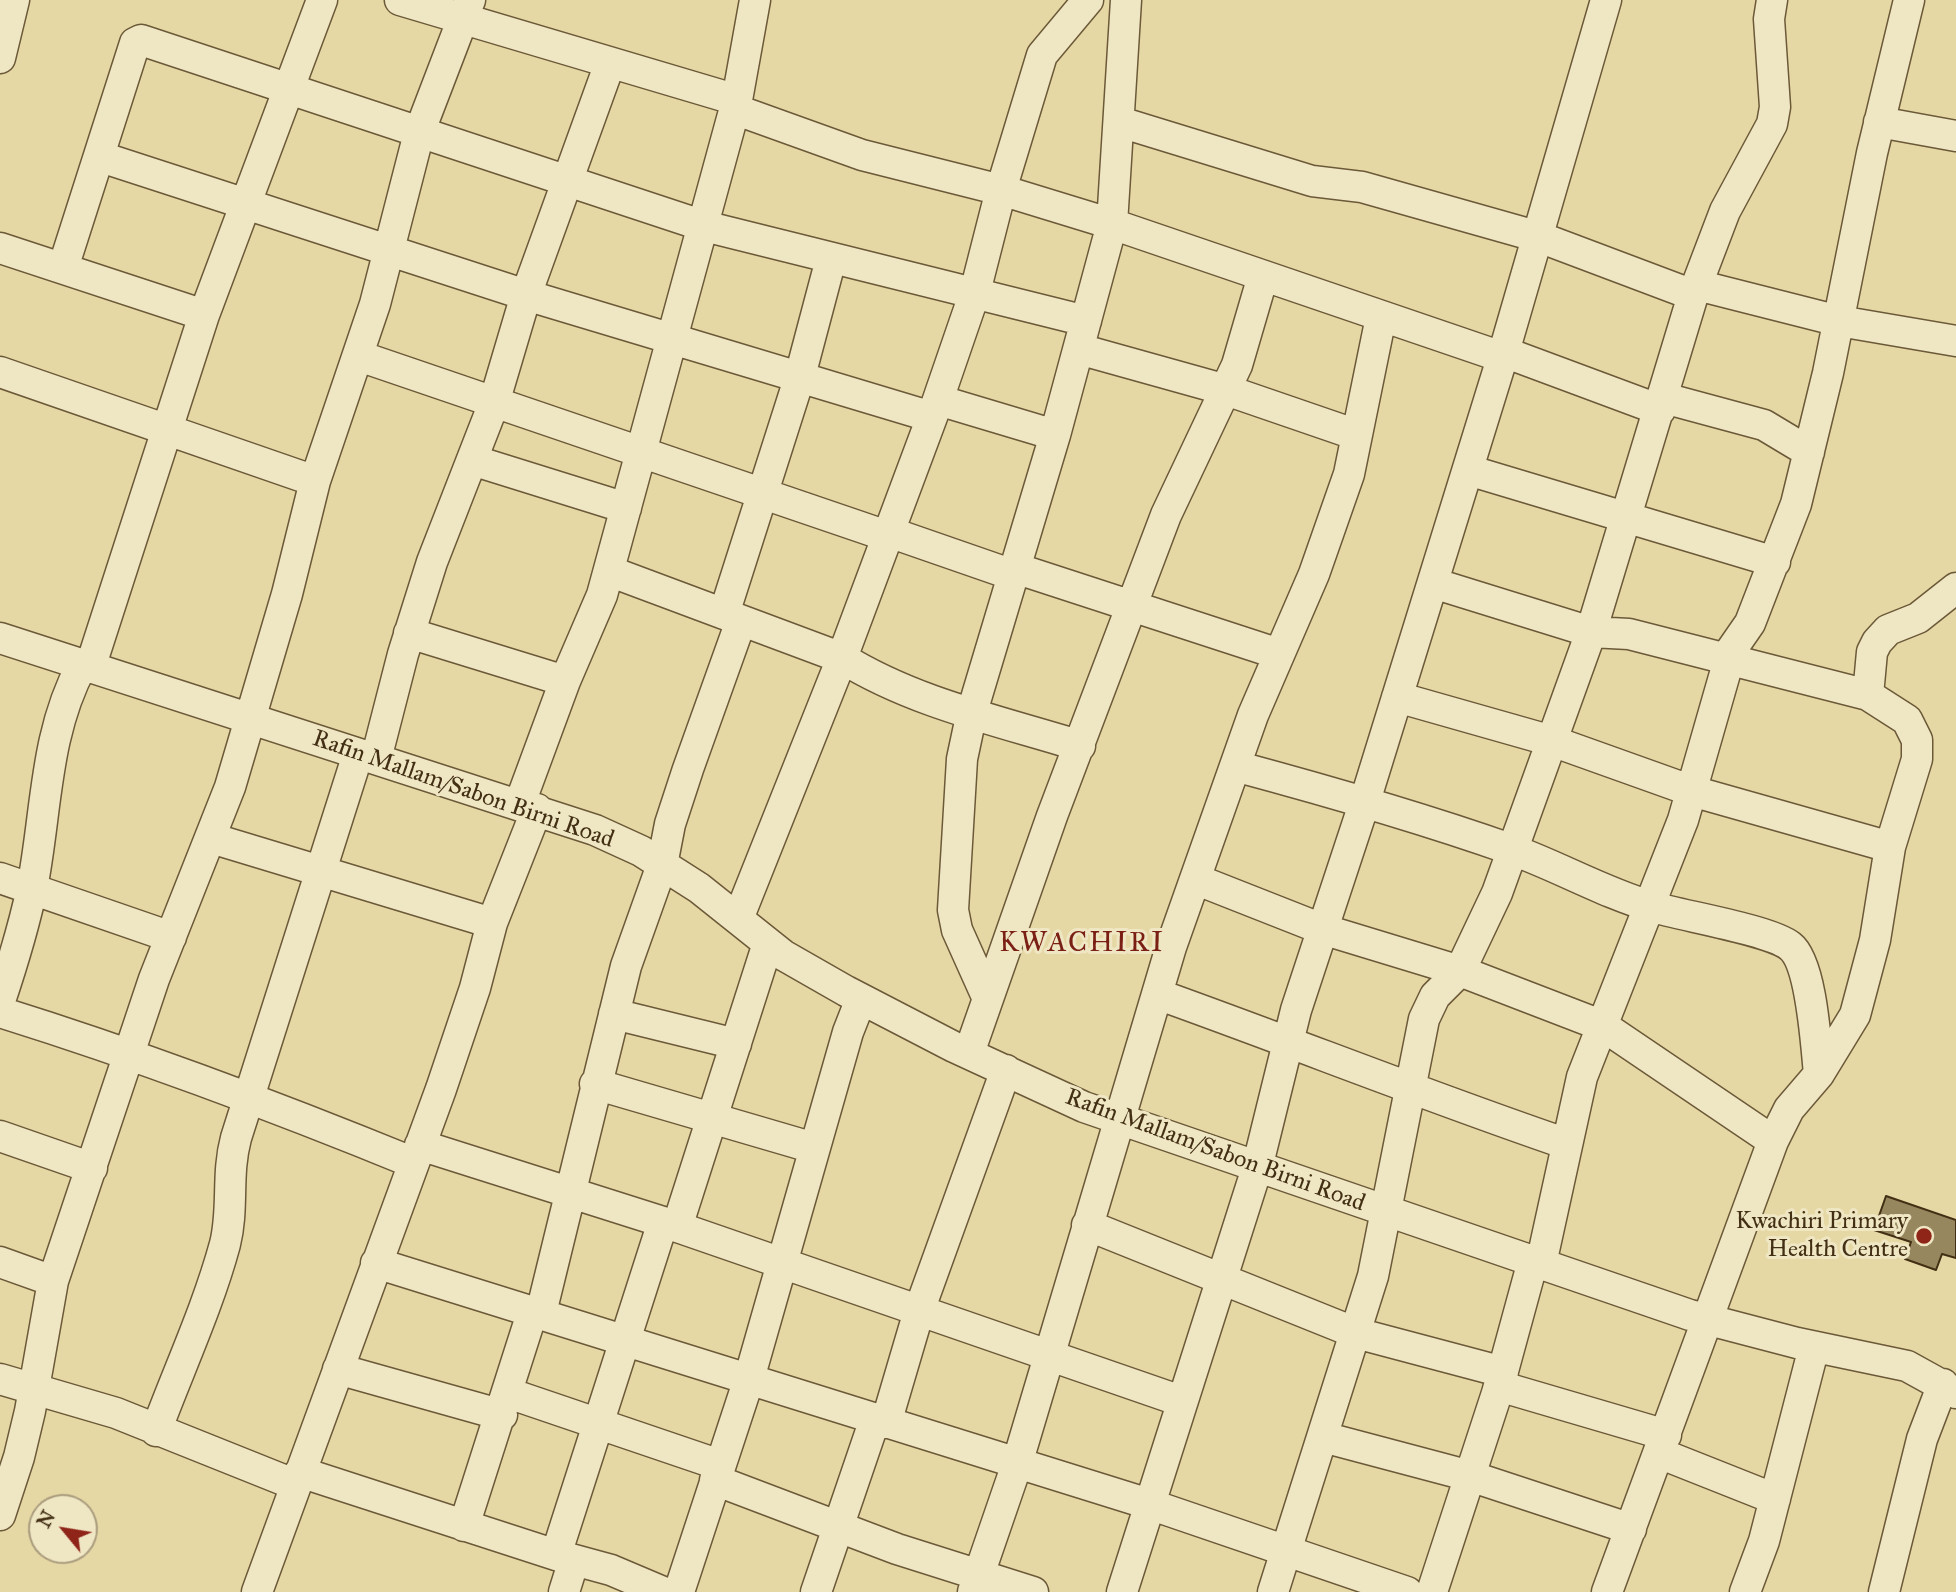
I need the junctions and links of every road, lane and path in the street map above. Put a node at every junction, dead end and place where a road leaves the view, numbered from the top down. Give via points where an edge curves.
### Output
1 (14, 0) edge
2 (322, 0) edge
3 (400, 0) edge
4 (755, 0) edge
5 (1088, 0) edge
6 (1126, 0) edge
7 (1606, 0) edge
8 (1772, 0) edge
9 (1909, 0) edge
10 (466, 10) edge
11 (0, 58) edge
12 (610, 63) junction
13 (288, 91) junction
14 (736, 105) junction
15 (1120, 122) junction
16 (1879, 122) junction
17 (419, 133) junction
18 (1956, 136) edge
19 (101, 157) junction
20 (566, 181) junction
21 (1001, 190) junction
22 (247, 202) junction
23 (1112, 224) junction
24 (704, 226) junction
25 (1539, 237) junction
26 (0, 248) edge
27 (390, 251) junction
28 (831, 259) junction
29 (63, 268) junction
30 (1263, 276) junction
31 (1695, 290) junction
32 (975, 292) junction
33 (526, 295) junction
34 (204, 315) junction
35 (1381, 317) junction
36 (1839, 321) junction
37 (1083, 335) junction
38 (672, 337) junction
39 (1956, 341) edge
40 (1504, 354) junction
41 (359, 356) junction
42 (0, 372) edge
43 (800, 376) junction
44 (1226, 390) junction
45 (494, 403) junction
46 (1662, 404) junction
47 (935, 409) junction
48 (167, 430) junction
49 (1055, 435) junction
50 (1357, 435) junction
51 (1809, 452) junction
52 (641, 453) junction
53 (472, 460) junction
54 (1468, 470) junction
55 (315, 481) junction
56 (763, 495) junction
57 (626, 509) junction
58 (1626, 518) junction
59 (888, 534) junction
60 (1774, 562) junction
61 (609, 571) junction
62 (1014, 571) junction
63 (1433, 583) junction
64 (1956, 588) edge
65 (1133, 608) junction
66 (733, 617) junction
67 (1591, 632) junction
68 (410, 633) junction
69 (0, 638) edge
70 (1279, 654) junction
71 (842, 658) junction
72 (1728, 662) junction
73 (86, 667) junction
74 (565, 681) junction
75 (1868, 695) junction
76 (1397, 697) junction
77 (972, 712) junction
78 (250, 718) junction
79 (1552, 741) junction
80 (1080, 746) junction
81 (367, 757) junction
82 (1236, 766) junction
83 (1692, 791) junction
84 (1365, 801) junction
85 (529, 806) junction
86 (211, 838) junction
87 (1890, 848) junction
88 (1512, 850) junction
89 (662, 865) junction
90 (323, 870) junction
91 (0, 878) edge
92 (1195, 879) junction
93 (32, 889) junction
94 (1650, 906) junction
95 (738, 919) junction
96 (492, 923) junction
97 (1322, 929) junction
98 (171, 937) junction
99 (768, 943) junction
100 (1460, 971) junction
101 (1157, 994) junction
102 (861, 999) junction
103 (988, 999) junction
104 (0, 1002) edge
105 (0, 1012) edge
106 (614, 1014) junction
107 (1603, 1026) junction
108 (1287, 1041) junction
109 (736, 1044) junction
110 (130, 1053) junction
111 (969, 1053) junction
112 (1006, 1070) junction
113 (1819, 1074) junction
114 (595, 1084) junction
115 (1412, 1091) junction
116 (249, 1096) junction
117 (713, 1117) junction
118 (1119, 1121) junction
119 (0, 1136) edge
120 (1773, 1141) junction
121 (1567, 1144) junction
122 (814, 1148) junction
123 (417, 1154) junction
124 (92, 1168) junction
125 (1257, 1168) junction
126 (572, 1191) junction
127 (1388, 1212) junction
128 (670, 1225) junction
129 (1087, 1225) junction
130 (0, 1262) edge
131 (782, 1262) junction
132 (376, 1263) junction
133 (1537, 1263) junction
134 (1220, 1279) junction
135 (53, 1281) junction
136 (919, 1311) junction
137 (537, 1312) junction
138 (1708, 1320) junction
139 (1356, 1333) junction
140 (625, 1339) junction
141 (1814, 1347) junction
142 (1049, 1356) junction
143 (338, 1368) junction
144 (0, 1379) edge
145 (749, 1379) junction
146 (1501, 1379) junction
147 (33, 1386) junction
148 (1950, 1389) edge
149 (1181, 1401) junction
150 (505, 1404) junction
151 (881, 1421) junction
152 (599, 1425) junction
153 (156, 1431) junction
154 (1323, 1437) junction
155 (1662, 1444) junction
156 (1017, 1464) junction
157 (717, 1472) junction
158 (1470, 1476) junction
159 (298, 1479) junction
160 (1775, 1499) junction
161 (1149, 1504) junction
162 (0, 1515) edge
163 (464, 1525) junction
164 (838, 1527) junction
165 (1631, 1529) junction
166 (1286, 1552) junction
167 (565, 1558) junction
168 (977, 1583) edge
169 (257, 1592) edge
170 (564, 1592) edge
171 (663, 1592) edge
172 (679, 1592) edge
173 (817, 1592) edge
174 (1033, 1592) edge
175 (1122, 1592) edge
176 (1273, 1592) edge
177 (1407, 1592) edge
178 (1432, 1592) edge
179 (1607, 1592) edge
180 (1745, 1592) edge
181 (1884, 1592) edge

1 - 11 street
2 - 13 street
3 - 10 street
4 - 14 street
5 - 21 street via 1042,55
6 - 15 street
7 - 25 street
8 - 31 street via 1772,124 1725,211
9 - 16 street
10 - 12 street
10 - 17 street
12 - 14 street
12 - 20 street
13 - 17 street
13 - 19 street via 141,40 135,43
13 - 22 street
14 - 21 street via 862,155
14 - 24 street
15 - 23 street
15 - 25 street via 1312,181 1362,187
16 - 18 street
16 - 36 street
17 - 20 street
17 - 27 street
19 - 22 street
19 - 29 street
20 - 24 street
20 - 33 street
21 - 23 street
21 - 32 street
22 - 27 street
22 - 34 street
23 - 30 street
23 - 37 street
24 - 28 street
24 - 38 street
25 - 31 street
25 - 40 street
26 - 29 street
27 - 33 street
27 - 41 street
28 - 32 street
28 - 43 street
29 - 34 street
30 - 35 street
30 - 44 street
31 - 36 street
31 - 46 street
32 - 37 street
32 - 47 street
33 - 38 street
33 - 45 street
34 - 48 street
35 - 40 street
35 - 50 street
36 - 39 street
36 - 51 street
37 - 44 street
37 - 49 street
38 - 43 street
38 - 52 street
40 - 46 street
40 - 54 street
41 - 45 street
41 - 55 street
42 - 48 street
43 - 47 street
43 - 56 street
44 - 50 street
44 - 65 street via 1166,515
45 - 52 street
45 - 53 street
46 - 51 street via 1764,425
46 - 58 street
47 - 49 street
47 - 59 street
48 - 55 street
48 - 73 street
49 - 62 street
50 - 70 street via 1349,474 1314,573
51 - 60 street
52 - 56 street
52 - 57 street
53 - 57 street
53 - 68 street
54 - 58 street
54 - 63 street
55 - 78 street
56 - 59 street
56 - 66 street
57 - 61 street
58 - 60 street
58 - 67 street
59 - 62 street
59 - 71 street
60 - 72 street via 1750,623
61 - 66 street
61 - 74 street
62 - 65 street
62 - 77 street
63 - 67 street
63 - 76 street
64 - 75 street via 1918,618 1888,630 1877,642
65 - 70 street
65 - 80 street
66 - 71 street
66 - 89 street via 670,824
67 - 72 street via 1629,634
67 - 79 street
68 - 74 street
68 - 81 street
69 - 73 street, Rafin Mallam/Sabon Birni Road
70 - 82 street
71 - 77 street via 907,692
71 - 95 street
72 - 75 street
72 - 83 street
73 - 78 street, Rafin Mallam/Sabon Birni Road
73 - 93 street via 68,692 53,741
74 - 85 street
75 - 87 street via 1907,720 1917,740 1917,759
76 - 79 street
76 - 84 street
77 - 80 street
77 - 103 street via 962,759 953,910 957,930
78 - 81 street, Rafin Mallam/Sabon Birni Road
78 - 86 street
79 - 83 street
79 - 88 street
80 - 103 street
81 - 85 street, Rafin Mallam/Sabon Birni Road
81 - 90 street
82 - 84 street
82 - 92 street
83 - 87 street
83 - 94 street
84 - 88 street
84 - 97 street
85 - 89 street, Rafin Mallam/Sabon Birni Road via 595,830
85 - 96 street
86 - 90 street
86 - 98 street
87 - 113 street via 1875,940 1855,1015
88 - 94 street
88 - 100 street
89 - 95 street, Rafin Mallam/Sabon Birni Road
89 - 106 street
90 - 96 street
90 - 116 street
91 - 93 street
92 - 97 street
92 - 101 street
93 - 98 street
93 - 104 street
94 - 107 street
94 - 113 street via 1791,946 1807,985
95 - 99 street, Rafin Mallam/Sabon Birni Road
96 - 123 street via 475,988
97 - 100 street
97 - 108 street
98 - 110 street
99 - 102 street, Rafin Mallam/Sabon Birni Road
99 - 109 street
100 - 107 street
100 - 115 street via 1435,996 1424,1019
101 - 108 street
101 - 118 street
102 - 111 street, Rafin Mallam/Sabon Birni Road
102 - 122 street
103 - 111 street
105 - 110 street
106 - 109 street
106 - 114 street
107 - 120 street
107 - 121 street via 1582,1077
108 - 115 street
108 - 125 street
109 - 117 street
110 - 116 street
110 - 124 street
111 - 112 street, Rafin Mallam/Sabon Birni Road
112 - 118 street, Rafin Mallam/Sabon Birni Road
112 - 136 street
113 - 120 street via 1789,1109
114 - 117 street
114 - 126 street
115 - 121 street
115 - 127 street
116 - 123 street
116 - 153 street via 228,1166 231,1203 225,1244
117 - 122 street
117 - 128 street
118 - 125 street, Rafin Mallam/Sabon Birni Road
118 - 129 street
119 - 124 street
120 - 138 street
121 - 133 street
122 - 131 street
123 - 126 street
123 - 132 street
124 - 135 street
125 - 127 street, Rafin Mallam/Sabon Birni Road
125 - 134 street
126 - 128 street
126 - 137 street
127 - 133 street, Rafin Mallam/Sabon Birni Road
127 - 139 street
128 - 131 street
128 - 140 street
129 - 134 street
129 - 142 street
130 - 135 street
131 - 136 street
131 - 145 street
132 - 137 street
132 - 143 street
133 - 138 street, Rafin Mallam/Sabon Birni Road
133 - 146 street
134 - 139 street
134 - 149 street
135 - 147 street
136 - 142 street
136 - 151 street
137 - 140 street
137 - 150 street
138 - 141 street, Rafin Mallam/Sabon Birni Road
138 - 155 street
139 - 146 street
139 - 154 street
140 - 145 street
140 - 152 street
141 - 148 street, Rafin Mallam/Sabon Birni Road via 1907,1366
141 - 160 street
142 - 149 street
142 - 156 street
143 - 150 street
143 - 159 street
144 - 147 street
145 - 151 street
145 - 157 street
146 - 155 street
146 - 158 street
147 - 153 street
147 - 162 street via 19,1457
148 - 181 street via 1922,1439
149 - 161 street
150 - 152 street
150 - 163 street
151 - 156 street
151 - 164 street
152 - 157 street
152 - 167 street
153 - 159 street
154 - 158 street
154 - 166 street
155 - 160 street
155 - 165 street
156 - 161 street
156 - 168 street
157 - 164 street
157 - 172 street
158 - 165 street
158 - 178 street
159 - 163 street
159 - 169 street
160 - 180 street
161 - 166 street
161 - 175 street
163 - 167 street
164 - 168 street
164 - 173 street
165 - 179 street
166 - 176 street
166 - 177 street
167 - 170 street
167 - 171 street via 611,1570
168 - 174 street

